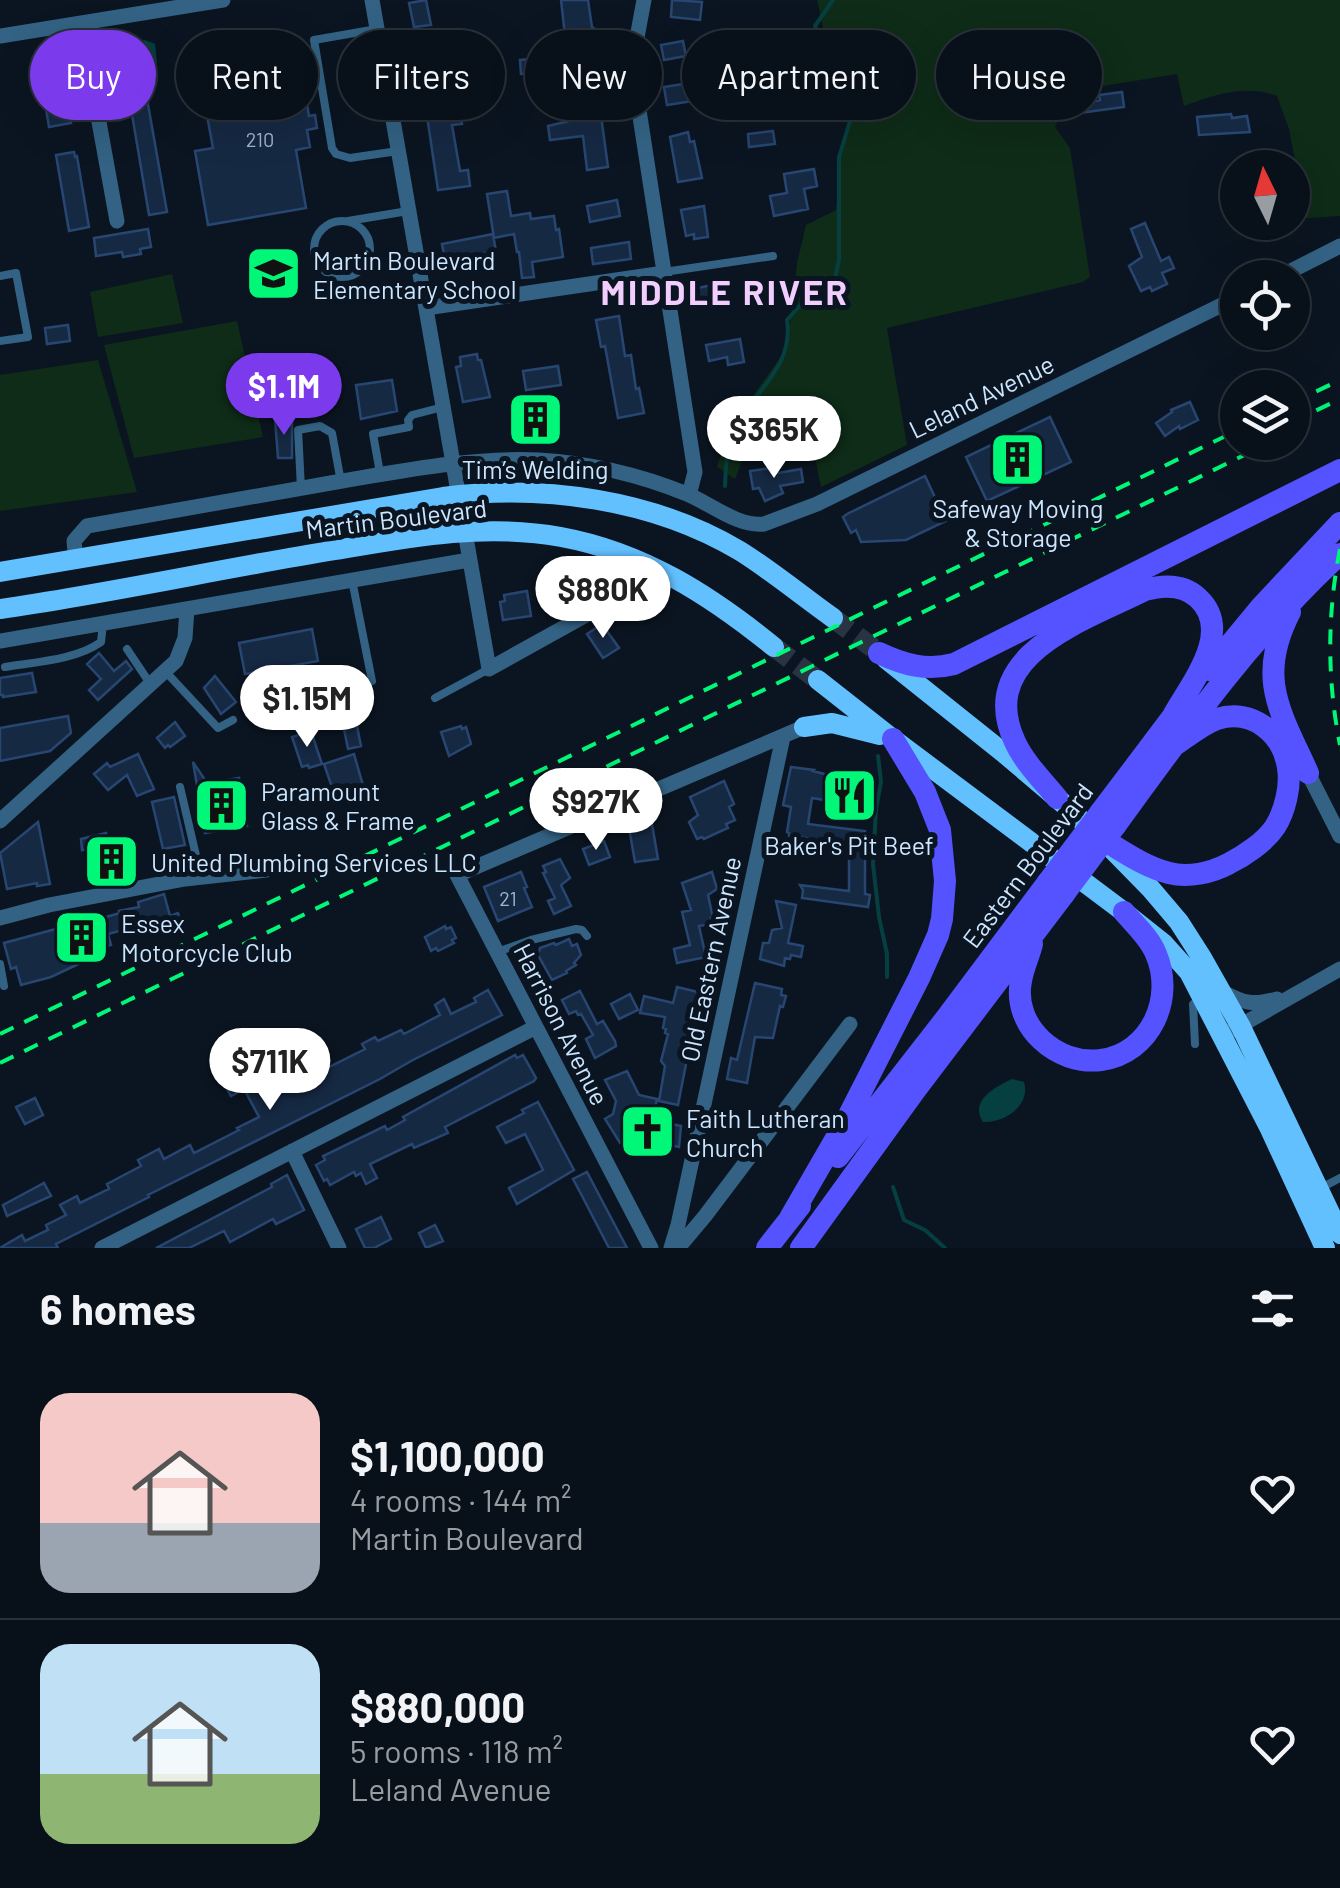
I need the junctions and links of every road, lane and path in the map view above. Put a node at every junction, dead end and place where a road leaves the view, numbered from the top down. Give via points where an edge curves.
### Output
1 (223, 0) edge
2 (372, 0) edge
3 (644, 0) edge
4 (164, 5) edge
5 (82, 23) junction
6 (377, 29) junction
7 (0, 36) edge
8 (398, 150) junction
9 (409, 211) junction
10 (118, 221) dead end
11 (343, 222) junction
12 (1340, 246) edge
13 (773, 256) dead end
14 (1310, 261) edge
15 (664, 272) junction
16 (0, 276) edge
17 (1220, 306) edge
18 (426, 308) junction
19 (0, 342) edge
20 (443, 408) junction
21 (453, 463) junction
22 (1340, 470) edge
23 (380, 475) junction
24 (341, 482) junction
25 (301, 488) junction
26 (690, 495) junction
27 (458, 496) junction
28 (1340, 524) edge
29 (464, 530) junction
30 (75, 551) junction
31 (1340, 554) edge
32 (469, 560) junction
33 (6, 570) edge
34 (352, 580) junction
35 (1300, 592) junction
36 (11, 608) edge
37 (186, 609) junction
38 (588, 614) dead end
39 (833, 618) tunnel mouth
40 (0, 619) edge
41 (104, 623) junction
42 (0, 641) edge
43 (774, 647) tunnel mouth
44 (127, 649) dead end
45 (878, 652) joint
46 (5, 668) dead end
47 (488, 669) junction
48 (165, 671) junction
49 (151, 685) junction
50 (435, 698) dead end
51 (269, 701) dead end
52 (1174, 714) junction
53 (233, 720) dead end
54 (804, 727) junction
55 (783, 738) junction
56 (893, 739) junction
57 (1172, 747) junction
58 (1308, 773) joint
59 (180, 787) dead end
60 (1056, 798) junction
61 (0, 822) edge
62 (1105, 826) junction
63 (1340, 836) edge
64 (266, 870) dead end
65 (201, 877) junction
66 (1056, 888) junction
67 (1124, 912) junction
68 (0, 918) edge
69 (1038, 928) junction
70 (588, 936) dead end
71 (497, 952) junction
72 (0, 964) edge
73 (1340, 970) edge
74 (4, 986) dead end
75 (1295, 994) junction
76 (1212, 995) junction
77 (850, 1024) dead end
78 (536, 1027) junction
79 (1232, 1031) junction
80 (1195, 1044) dead end
81 (292, 1151) junction
82 (1340, 1178) edge
83 (1319, 1188) junction
84 (790, 1218) junction
85 (1340, 1234) edge
86 (102, 1248) edge
87 (340, 1248) edge
88 (650, 1248) edge
89 (674, 1248) edge
90 (767, 1248) edge
91 (801, 1248) edge
92 (1325, 1248) edge

1 - 4 street
2 - 6 street
3 - 15 street via 635,78
4 - 5 street
5 - 7 street
5 - 10 street
6 - 8 street
6 - 8 lane via 314,40 332,148 350,158
8 - 9 street
9 - 11 lane
9 - 18 street
11 - 11 lane via 326,227 315,242 321,268 337,277 362,269 370,252 360,228
12 - 14 street
13 - 15 lane
15 - 18 street
15 - 26 street via 695,472
16 - 19 lane via 16,273 28,337
17 - 26 street, Leland Avenue via 772,522 750,524
18 - 20 street
20 - 21 street
20 - 23 lane via 373,434
21 - 23 street, Martin Boulevard
21 - 26 street, Leland Avenue via 588,466
21 - 27 street
22 - 45 main road via 954,664 913,666
23 - 24 street, Martin Boulevard
24 - 25 street, Martin Boulevard
24 - 25 lane via 332,434 320,426 298,430
25 - 30 street, Martin Boulevard via 87,526
27 - 29 street
27 - 30 main road, Martin Boulevard
27 - 39 main road, Martin Boulevard via 546,493 648,512 740,552
28 - 52 main road, Eastern Boulevard via 1240,630
29 - 32 street
29 - 36 main road, Martin Boulevard
29 - 43 main road, Martin Boulevard via 550,535 618,552 684,582
30 - 33 main road, Martin Boulevard
31 - 35 main road, Eastern Boulevard
32 - 34 street, Martin Boulevard
32 - 47 street
34 - 37 street, Martin Boulevard
34 - 51 lane via 372,681
35 - 57 main road, Eastern Boulevard
35 - 58 main road via 1282,627 1272,670 1283,718
36 - 40 main road
37 - 41 street, Martin Boulevard
37 - 48 street via 182,648
38 - 47 street
41 - 42 street, Martin Boulevard
41 - 46 lane via 93,648
44 - 49 lane
45 - 60 main road
47 - 50 lane
48 - 49 street
48 - 53 lane via 218,728
49 - 61 street
52 - 60 main road via 1211,640 1208,613 1190,592 1144,590 1043,642 1021,664 1006,705 1017,747
52 - 62 main road, Eastern Boulevard
54 - 55 street
54 - 56 main road via 832,723
54 - 56 main road via 822,698 819,680
55 - 71 street, Harrison Avenue via 458,875
55 - 89 street, Old Eastern Avenue
56 - 67 main road
56 - 84 main road via 940,830 942,919 919,978
57 - 62 main road, Eastern Boulevard
57 - 62 main road via 1213,720 1248,717 1263,724 1289,770 1275,828 1241,857 1196,875 1170,874 1140,861
58 - 63 street
59 - 65 lane
60 - 62 main road
62 - 66 main road, Eastern Boulevard, bridge
62 - 76 main road via 1179,922
64 - 65 street
65 - 68 street
66 - 69 main road, Eastern Boulevard
66 - 84 main road, Eastern Boulevard
67 - 69 main road via 1158,957 1162,1003 1138,1044 1103,1060 1057,1052 1032,1031 1020,982
67 - 76 main road
69 - 91 main road, Eastern Boulevard
70 - 71 lane via 576,929
71 - 78 street, Harrison Avenue
72 - 74 lane
73 - 75 street
75 - 76 street via 1254,1004
75 - 79 street
76 - 79 main road
76 - 80 lane via 1193,1004
77 - 89 street
78 - 81 street
78 - 88 street, Harrison Avenue
79 - 83 main road
79 - 92 main road
81 - 86 street
81 - 87 street
82 - 83 lane
83 - 85 main road
84 - 90 main road, Eastern Boulevard

